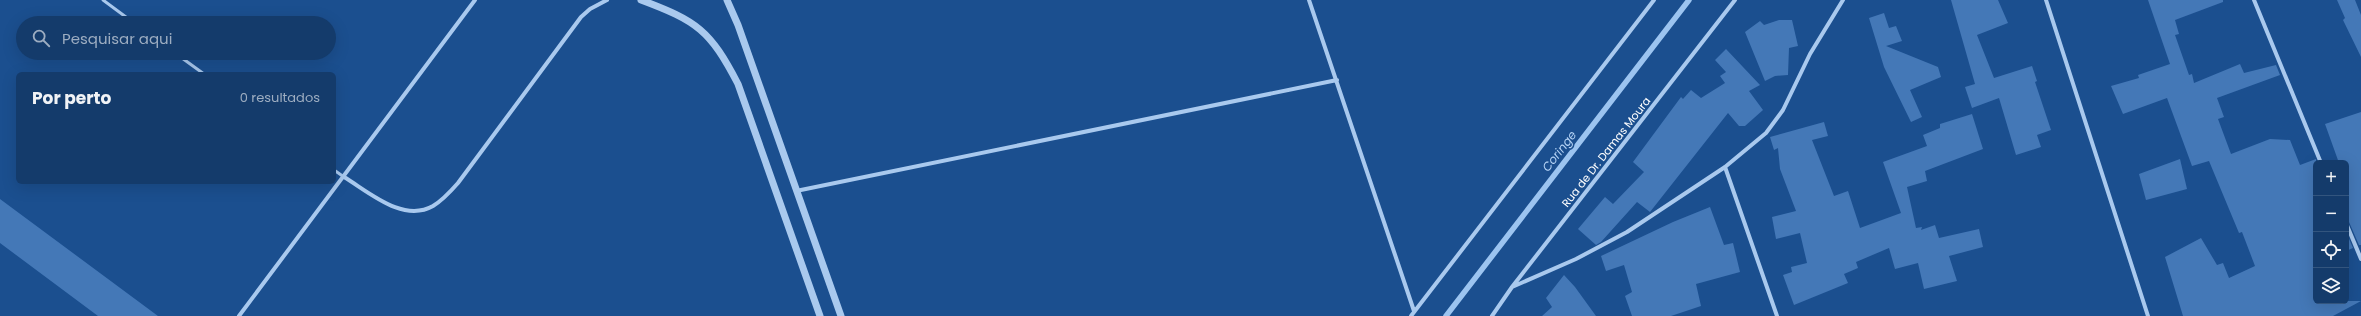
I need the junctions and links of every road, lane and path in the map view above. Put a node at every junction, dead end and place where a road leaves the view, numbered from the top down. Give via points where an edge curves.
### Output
1 (103, 0) edge
2 (475, 0) edge
3 (607, 0) edge
4 (641, 0) edge
5 (645, 0) edge
6 (654, 0) edge
7 (727, 0) edge
8 (1310, 0) edge
9 (1654, 0) edge
10 (1735, 0) edge
11 (1842, 0) edge
12 (2046, 0) edge
13 (2254, 0) edge
14 (125, 16) edge
15 (185, 60) edge
16 (201, 72) edge
17 (1337, 80) junction
18 (2320, 160) edge
19 (1725, 167) junction
20 (336, 171) edge
21 (344, 177) junction
22 (796, 191) junction
23 (2349, 230) edge
24 (2361, 258) edge
25 (1512, 288) junction
26 (1414, 311) junction
27 (239, 316) edge
28 (820, 316) edge
29 (841, 316) edge
30 (1411, 316) edge
31 (1492, 316) edge
32 (1776, 316) edge
33 (2148, 316) edge

1 - 14 lane
2 - 21 street
3 - 21 street via 581,17 458,183 434,206 420,211 404,210 390,205
4 - 28 street via 678,14 696,25 723,54 738,84
5 - 6 street
7 - 22 street
8 - 17 street
9 - 26 street
10 - 25 street, Rua de Dr. Damas Moura
11 - 19 street via 1810,54 1783,110 1766,133
12 - 33 street
13 - 18 street
15 - 16 lane
17 - 22 street
17 - 26 street
19 - 25 street via 1627,232
19 - 32 street
20 - 21 lane
21 - 27 street
22 - 29 street
23 - 24 street
25 - 31 street, Rua de Dr. Damas Moura
26 - 30 street

